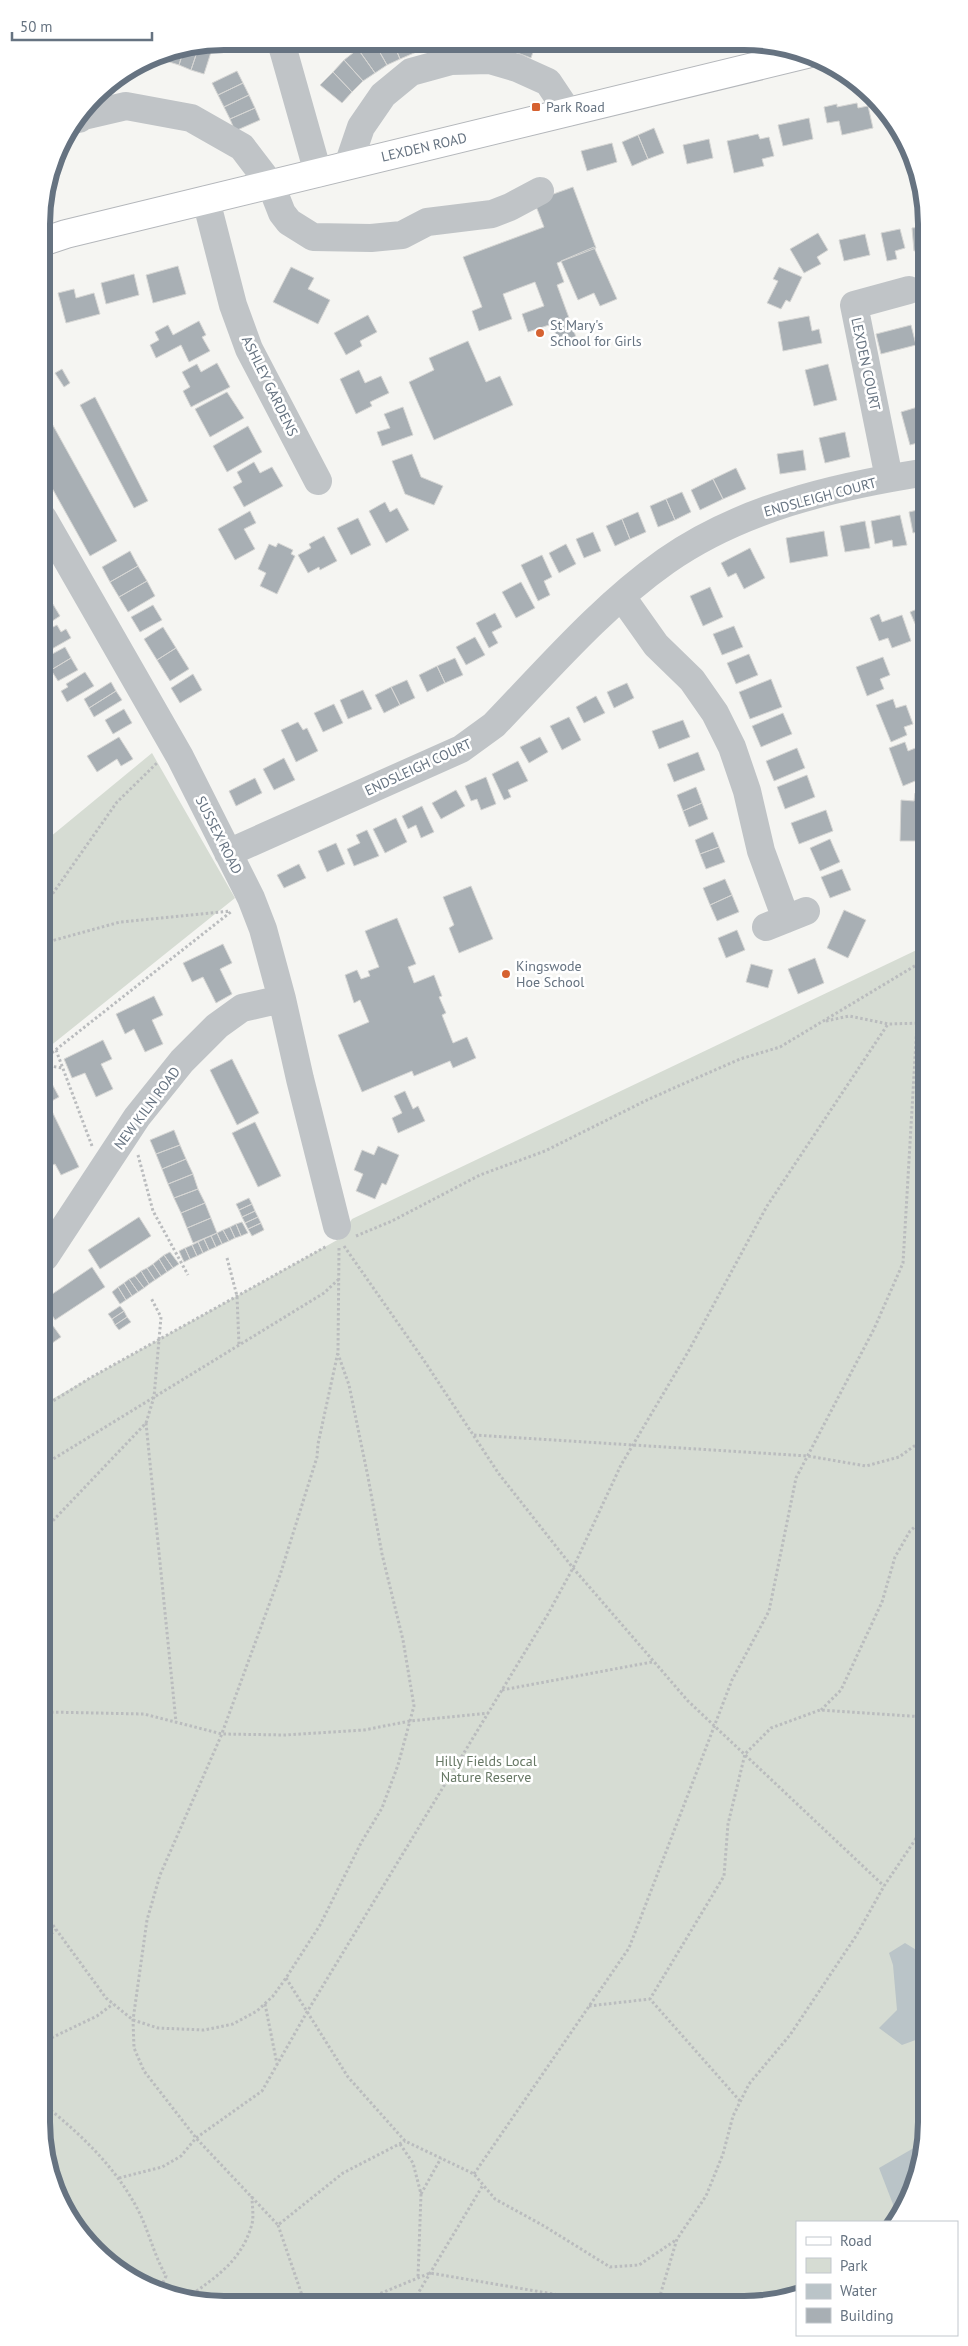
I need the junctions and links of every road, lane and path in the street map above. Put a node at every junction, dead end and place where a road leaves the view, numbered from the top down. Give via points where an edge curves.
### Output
1 (283, 50) edge
2 (793, 57) edge
3 (568, 112) junction
4 (89, 115) edge
5 (348, 165) junction
6 (318, 173) junction
7 (271, 185) junction
8 (540, 191) dead end
9 (206, 200) junction
10 (50, 239) edge
11 (909, 290) dead end
12 (918, 474) edge
13 (889, 478) junction
14 (318, 482) dead end
15 (50, 532) edge
16 (622, 597) junction
17 (174, 746) junction
18 (228, 853) junction
19 (50, 897) edge
20 (241, 904) junction
21 (786, 919) dead end
22 (50, 941) edge
23 (918, 964) edge
24 (282, 999) junction
25 (823, 1021) junction
26 (918, 1023) edge
27 (888, 1024) junction
28 (56, 1050) junction
29 (918, 1051) edge
30 (50, 1054) edge
31 (50, 1066) edge
32 (62, 1068) junction
33 (129, 1128) junction
34 (109, 1159) junction
35 (339, 1237) junction
36 (50, 1249) edge
37 (227, 1258) dead end
38 (188, 1274) dead end
39 (340, 1278) junction
40 (237, 1296) junction
41 (151, 1298) dead end
42 (158, 1340) junction
43 (239, 1345) junction
44 (338, 1352) junction
45 (154, 1397) junction
46 (50, 1403) edge
47 (146, 1423) junction
48 (473, 1435) junction
49 (918, 1443) edge
50 (633, 1445) junction
51 (808, 1456) junction
52 (50, 1461) edge
53 (50, 1524) edge
54 (918, 1524) edge
55 (573, 1568) junction
56 (653, 1662) junction
57 (502, 1690) junction
58 (820, 1710) junction
59 (50, 1712) edge
60 (489, 1713) junction
61 (918, 1717) edge
62 (410, 1721) junction
63 (176, 1722) junction
64 (714, 1725) junction
65 (222, 1734) junction
66 (745, 1754) junction
67 (918, 1834) edge
68 (884, 1886) junction
69 (50, 1921) edge
70 (56, 1930) junction
71 (50, 1935) edge
72 (286, 1978) junction
73 (650, 1999) junction
74 (113, 2004) junction
75 (264, 2004) junction
76 (589, 2006) junction
77 (307, 2012) junction
78 (133, 2020) junction
79 (50, 2039) edge
80 (277, 2065) junction
81 (740, 2101) junction
82 (50, 2109) edge
83 (196, 2138) junction
84 (405, 2141) junction
85 (400, 2144) junction
86 (441, 2158) junction
87 (474, 2174) junction
88 (119, 2178) junction
89 (483, 2185) junction
90 (421, 2194) junction
91 (252, 2196) junction
92 (278, 2225) junction
93 (677, 2239) junction
94 (430, 2273) junction
95 (418, 2277) junction
96 (162, 2284) edge
97 (193, 2294) edge
98 (302, 2296) edge
99 (372, 2296) edge
100 (416, 2296) edge
101 (565, 2296) edge
102 (660, 2296) edge

1 - 6 street
2 - 3 main road, LEXDEN ROAD
3 - 5 main road, LEXDEN ROAD
3 - 5 street via 548,82 518,68 490,60 451,61 411,72 383,95 360,127
4 - 7 street via 126,106 191,118 242,146
5 - 6 main road, LEXDEN ROAD
6 - 7 main road, LEXDEN ROAD
7 - 8 street via 277,205 288,222 313,237 371,238 402,234 427,222 492,214
7 - 9 main road, LEXDEN ROAD
9 - 10 main road, LEXDEN ROAD
9 - 14 street, ASHLEY GARDENS via 233,305 249,349
11 - 13 street, LEXDEN COURT via 854,305
12 - 13 street, ENDSLEIGH COURT
13 - 16 street, ENDSLEIGH COURT via 787,503 752,516 666,561
15 - 17 street, SUSSEX ROAD
16 - 18 street, ENDSLEIGH COURT via 478,738 461,749
16 - 21 street via 656,645 692,680 715,713 738,764 761,851
17 - 18 street, SUSSEX ROAD
17 - 19 path via 116,802
18 - 20 street, SUSSEX ROAD
20 - 22 path via 120,922
20 - 24 street, SUSSEX ROAD via 263,929
20 - 28 path
23 - 25 path
24 - 33 street, NEW KILN ROAD via 242,1008 217,1026 182,1061
24 - 35 street, SUSSEX ROAD via 315,1183
25 - 27 path via 849,1016
25 - 35 path via 780,1047 740,1059 649,1099 545,1151 480,1175 359,1236
26 - 27 path
27 - 50 path via 767,1206
28 - 30 path
28 - 32 path
29 - 51 path via 903,1263 874,1329
31 - 32 path
32 - 34 path via 92,1146
33 - 34 street, NEW KILN ROAD
33 - 38 path via 153,1212
34 - 36 street, NEW KILN ROAD
35 - 39 path
35 - 40 path
35 - 48 path
37 - 40 path
39 - 43 path via 324,1293
39 - 44 path
40 - 42 path
40 - 43 path
41 - 42 path via 161,1317
42 - 45 path
42 - 46 path
43 - 45 path
44 - 62 path via 349,1386 382,1554 403,1640 414,1706
44 - 65 path via 318,1457 280,1575
45 - 47 path
45 - 52 path
47 - 53 path
47 - 63 path
48 - 50 path
48 - 55 path via 498,1474
49 - 51 path via 899,1457 866,1466
50 - 51 path
50 - 55 path
51 - 64 path via 796,1478 769,1611 732,1680
54 - 58 path via 910,1531 896,1557 882,1602 841,1690
55 - 56 path
55 - 57 path
56 - 57 path
56 - 64 path
57 - 60 path
58 - 61 path
58 - 66 path via 771,1728
59 - 63 path via 144,1714
60 - 62 path
60 - 77 path
62 - 65 path via 364,1730
62 - 72 path via 382,1808 320,1925
63 - 65 path
64 - 66 path
64 - 76 path via 629,1948
65 - 78 path via 160,1875 147,1920
66 - 68 path
66 - 73 path via 728,1824 724,1876
67 - 68 path
68 - 81 path via 845,1953 790,2035 749,2084
69 - 70 path
70 - 71 path
70 - 74 path
72 - 75 path
72 - 77 path
73 - 76 path
73 - 81 path
74 - 78 path
74 - 79 path via 97,2016
75 - 78 path via 233,2024 204,2030 158,2028
75 - 80 path
76 - 87 path
77 - 80 path
77 - 84 path via 348,2077
78 - 83 path via 134,2048 144,2071
80 - 83 path via 262,2091
81 - 93 path via 706,2196
82 - 88 path via 80,2134
83 - 88 path via 181,2156 162,2167
83 - 91 path
84 - 85 path
84 - 86 path
85 - 90 path via 413,2162
85 - 92 path via 343,2173
86 - 87 path
86 - 90 path
87 - 89 path
88 - 96 path via 141,2216 166,2276
89 - 93 path via 495,2199 610,2268 639,2265
89 - 94 path
90 - 95 path
91 - 92 path
91 - 97 path via 252,2223 234,2262
92 - 98 path
93 - 102 path
94 - 95 path
94 - 100 path
94 - 101 path
95 - 99 path

